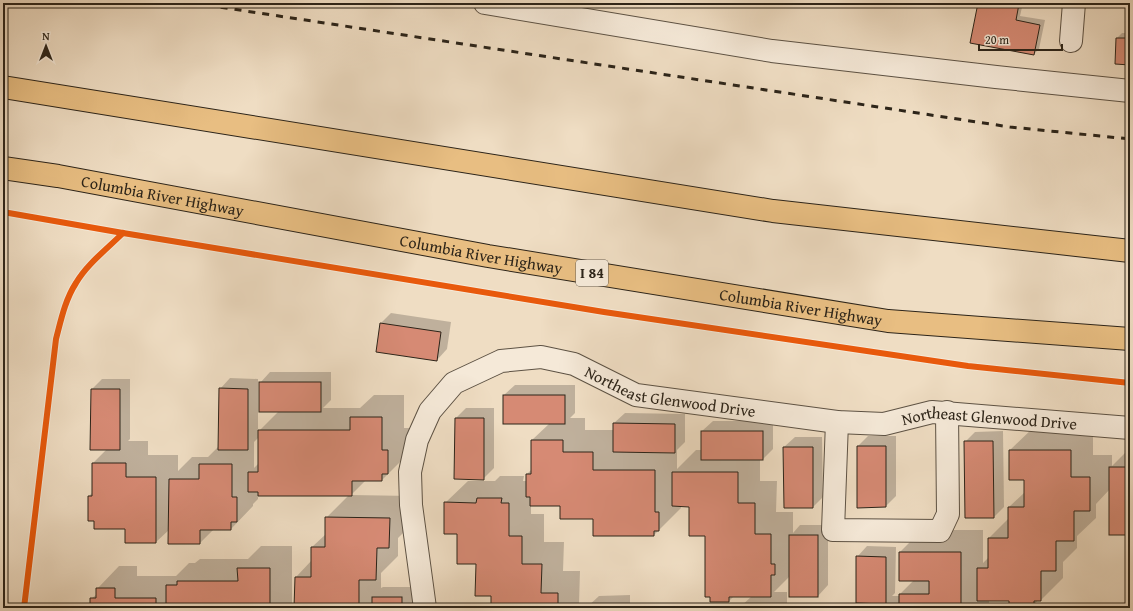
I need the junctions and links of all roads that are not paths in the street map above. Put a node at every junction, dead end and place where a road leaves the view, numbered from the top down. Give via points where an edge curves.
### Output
1 (485, 3) edge
2 (1074, 3) edge
3 (1071, 41) dead end
4 (3, 87) edge
5 (1130, 91) edge
6 (3, 168) edge
7 (1130, 251) edge
8 (1130, 339) edge
9 (946, 412) junction
10 (838, 422) junction
11 (1130, 428) edge
12 (425, 608) edge

1 - 5 street via 772,51
2 - 3 street
4 - 7 highway via 773,211
6 - 8 highway, Columbia River Highway / I 84 via 488,256 888,321
9 - 10 street, Northeast Glenwood Drive via 932,412 884,424
9 - 10 street via 948,514 940,531 833,530
9 - 11 street, Northeast Glenwood Drive
10 - 12 street, Northeast Glenwood Drive via 636,395 574,364 541,357 501,361 454,383 430,411 416,440 410,472 411,505

